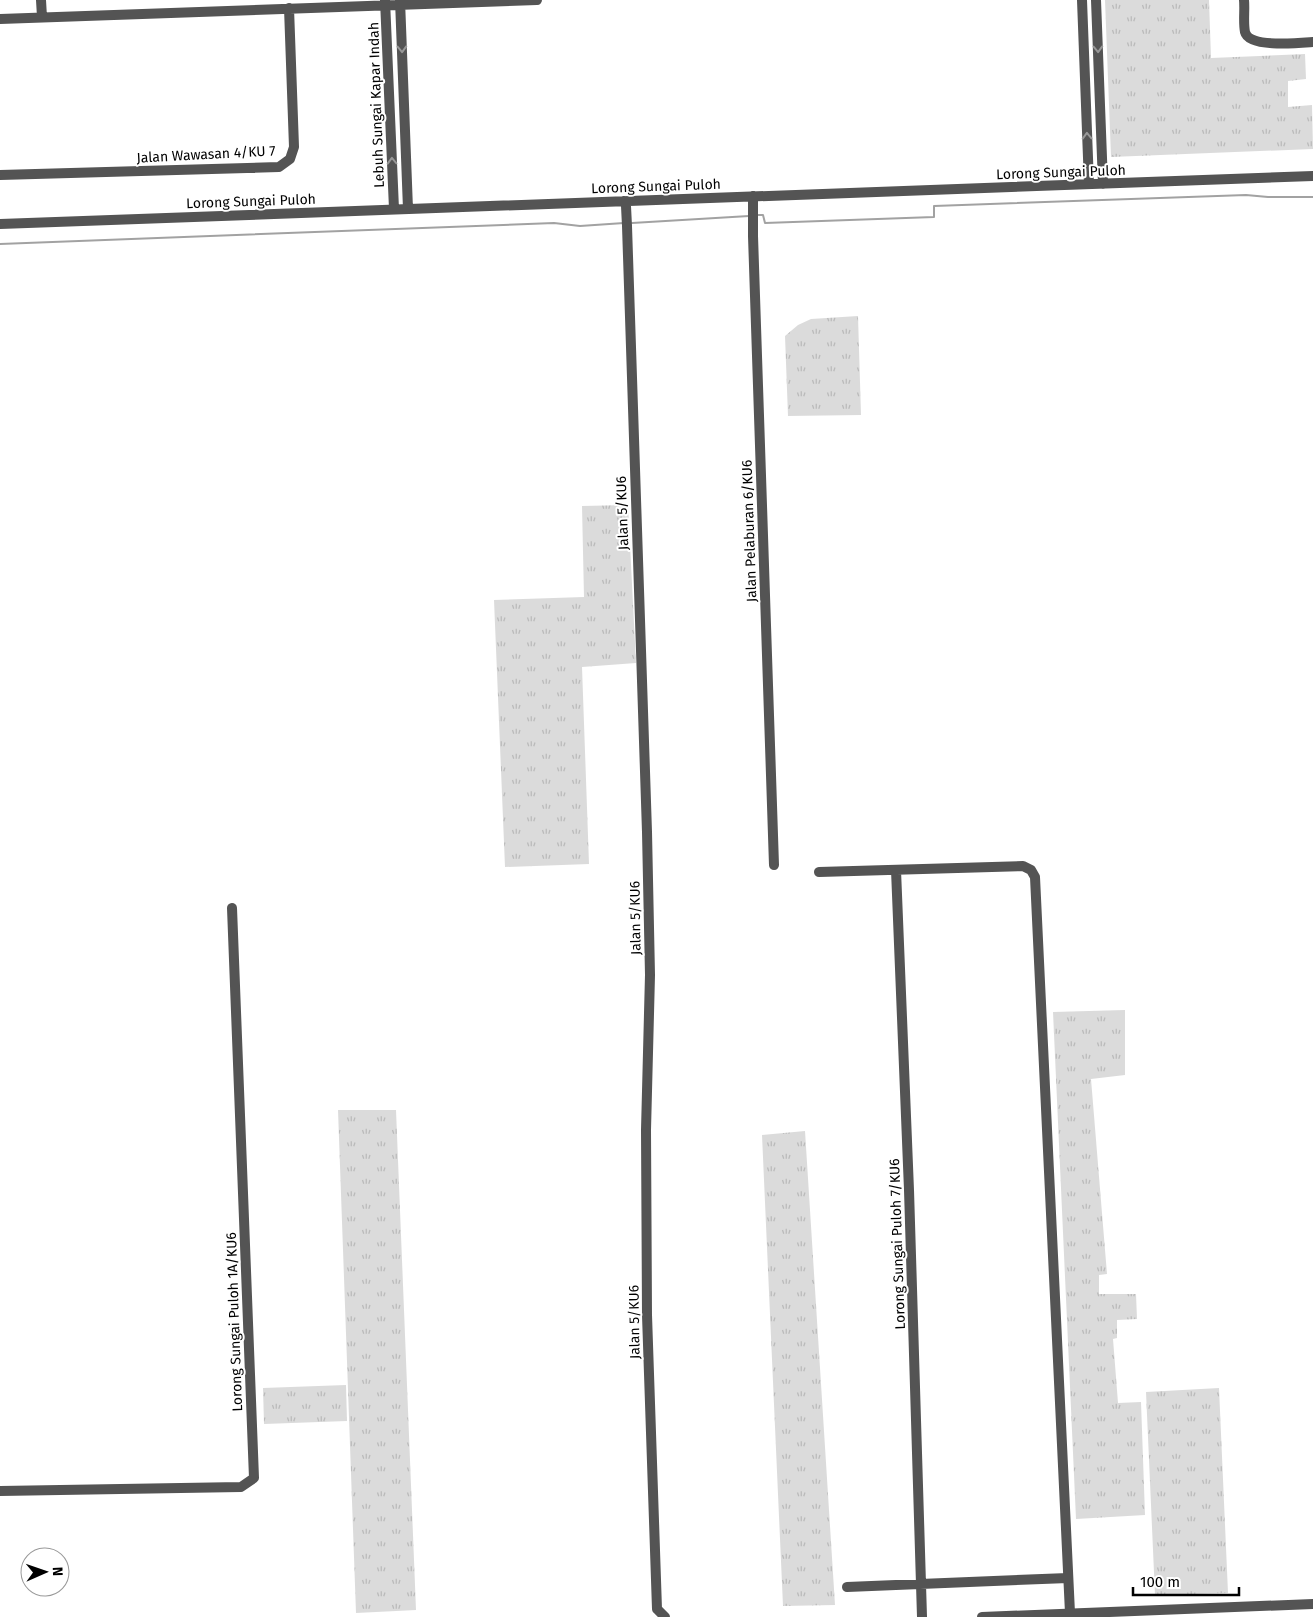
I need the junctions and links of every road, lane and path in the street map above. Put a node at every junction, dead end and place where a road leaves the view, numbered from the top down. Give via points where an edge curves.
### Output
1 (41, 0) edge
2 (537, 0) edge
3 (1082, 0) edge
4 (1096, 0) edge
5 (1244, 0) edge
6 (385, 2) edge
7 (400, 2) edge
8 (289, 8) junction
9 (42, 17) junction
10 (0, 19) edge
11 (1313, 42) edge
12 (0, 175) edge
13 (1313, 176) edge
14 (1089, 184) junction
15 (1103, 184) junction
16 (753, 196) junction
17 (625, 204) junction
18 (394, 209) junction
19 (408, 209) junction
20 (0, 224) edge
21 (774, 865) dead end
22 (896, 870) junction
23 (819, 872) dead end
24 (232, 908) dead end
25 (0, 1491) edge
26 (1068, 1578) junction
27 (921, 1585) junction
28 (847, 1587) dead end
29 (1313, 1604) edge
30 (655, 1613) edge
31 (1070, 1613) junction
32 (665, 1617) edge
33 (922, 1617) edge
34 (982, 1617) edge

1 - 9 street
2 - 7 street
14 -> 3 street
4 -> 15 street
5 - 11 street via 1249,38 1259,43
6 - 7 street
6 - 8 street
18 -> 6 street, Lebuh Sungai Kapar Indah
7 -> 19 street, Lebuh Sungai Kapar Indah
8 - 9 street
8 - 12 street, Jalan Wawasan 4/KU 7 via 294,147 290,159 279,167
9 - 10 street
13 - 15 street, Lorong Sungai Puloh
14 - 15 street, Lorong Sungai Puloh
14 - 16 street, Lorong Sungai Puloh
16 - 17 street, Lorong Sungai Puloh
16 - 21 street, Jalan Pelaburan 6/KU6
17 - 19 street, Lorong Sungai Puloh
17 - 30 street, Jalan 5/KU6 via 650,975 646,1130 647,1315
18 - 19 street, Lorong Sungai Puloh
18 - 20 street, Lorong Sungai Puloh
22 - 23 street
22 - 26 street via 1023,866 1035,877
22 - 27 street, Lorong Sungai Puloh 7/KU6
24 - 25 street, Lorong Sungai Puloh 1A/KU6 via 254,1478 241,1487
26 - 27 street
26 - 31 street
27 - 28 street
27 - 33 street, Lorong Sungai Puloh 7/KU6
29 - 31 street
30 - 32 street
31 - 34 street

